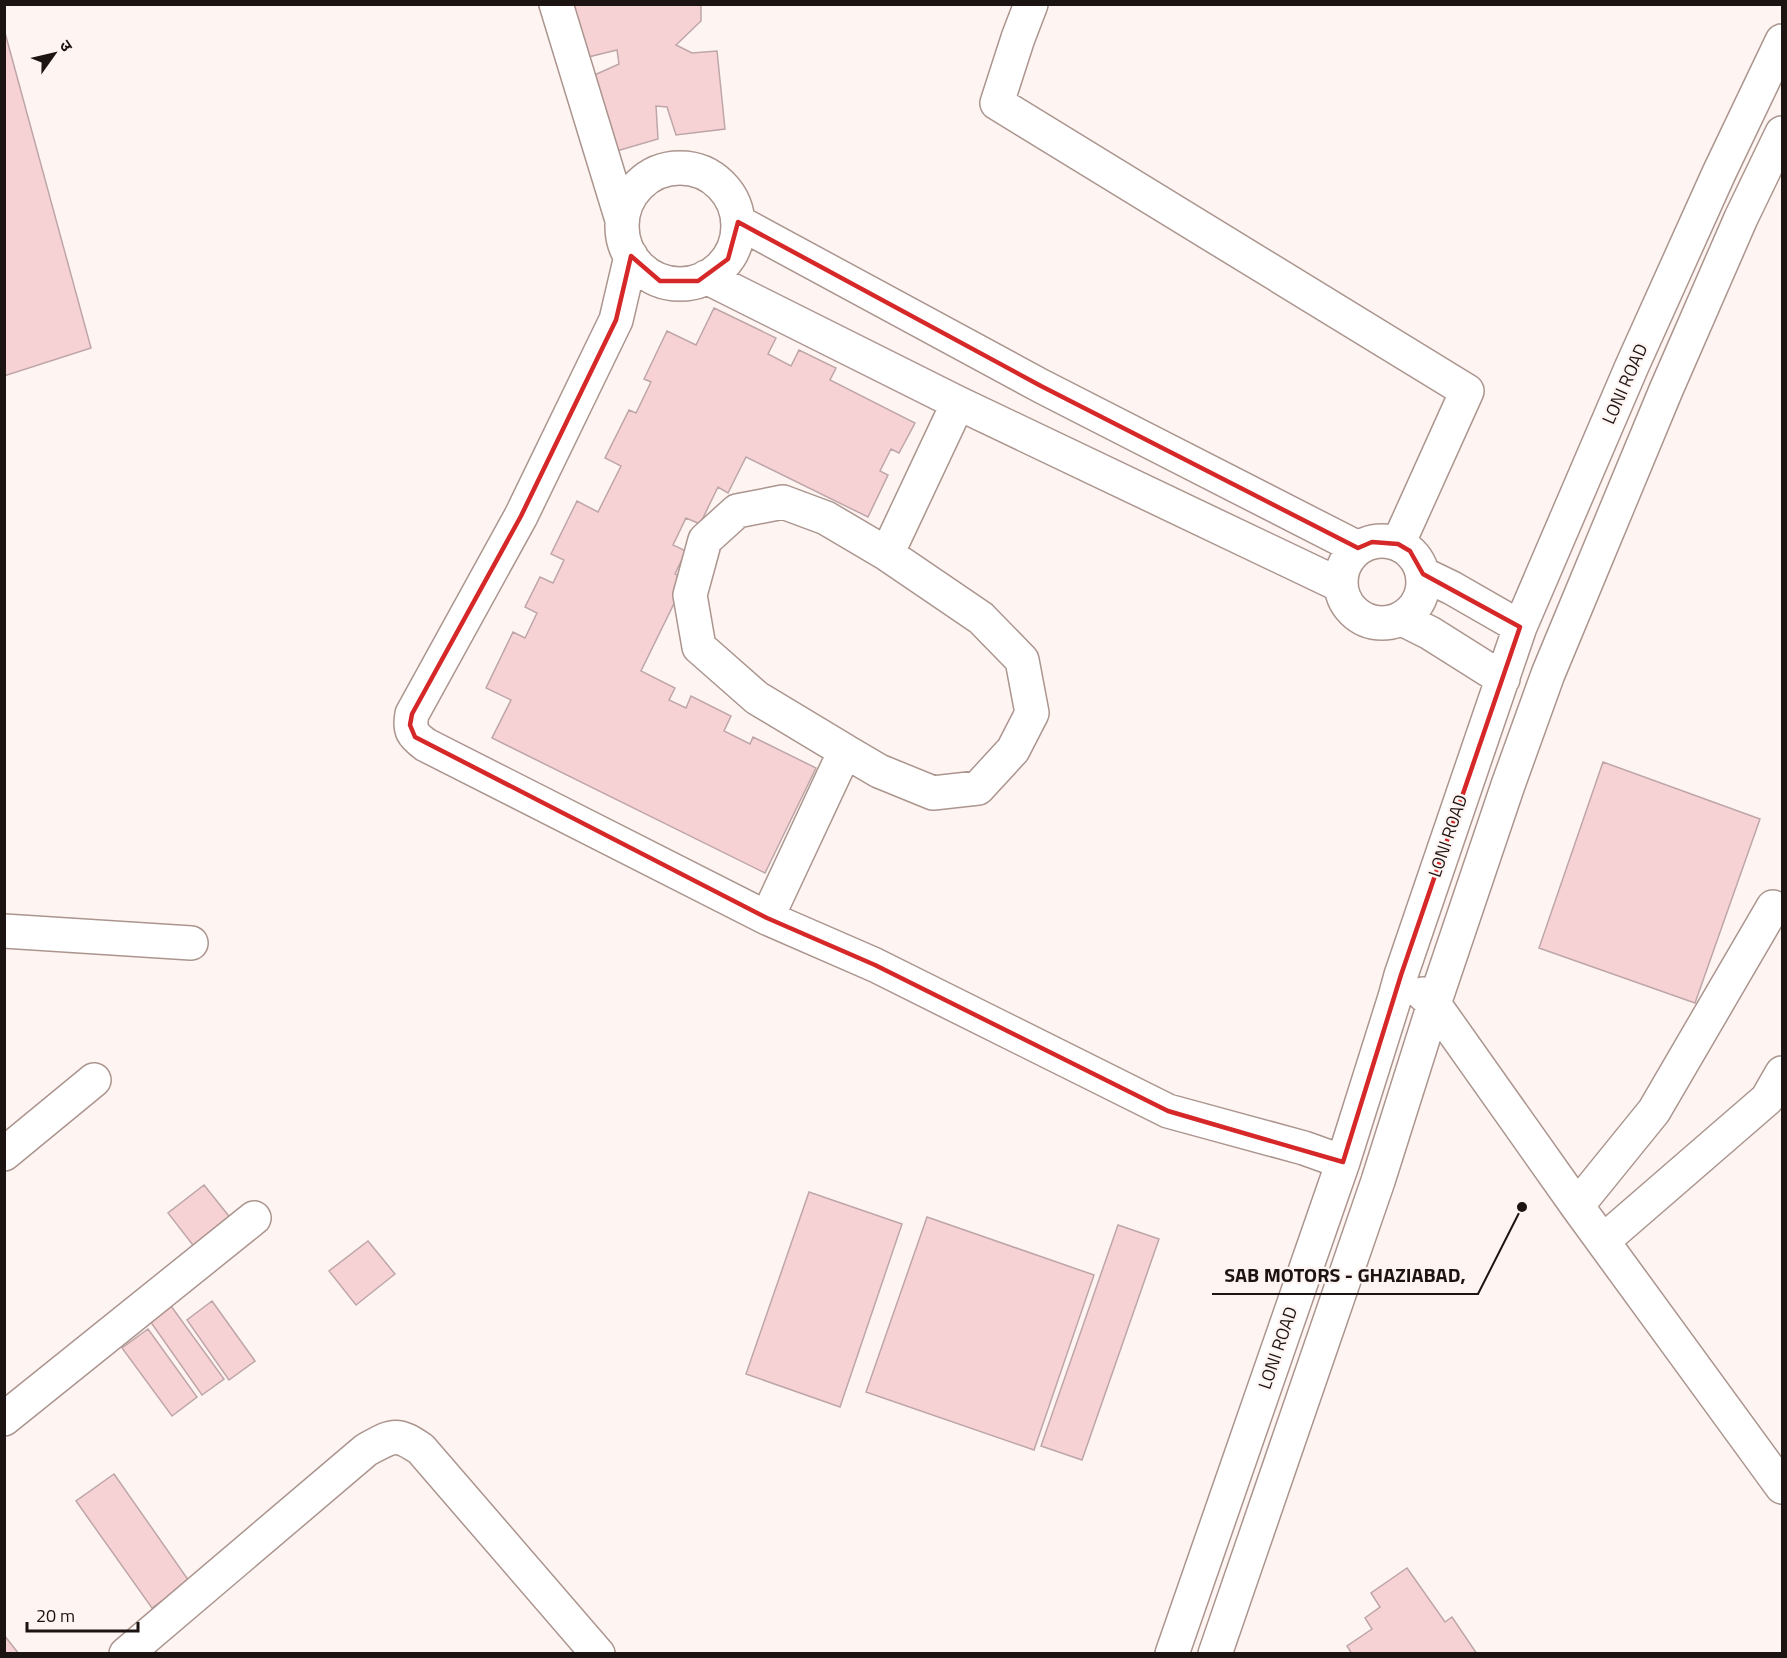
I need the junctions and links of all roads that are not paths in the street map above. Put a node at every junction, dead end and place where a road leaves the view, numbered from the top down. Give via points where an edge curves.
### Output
1 (556, 4) edge
2 (1031, 4) edge
3 (1782, 41) edge
4 (1782, 133) edge
5 (622, 220) junction
6 (738, 222) junction
7 (631, 256) junction
8 (706, 277) junction
9 (958, 403) junction
10 (1398, 544) junction
11 (1358, 548) junction
12 (887, 554) junction
13 (1423, 574) junction
14 (1340, 585) junction
15 (1402, 619) junction
16 (1520, 627) junction
17 (1503, 678) junction
18 (845, 751) junction
19 (1773, 907) dead end
20 (767, 918) junction
21 (4, 931) edge
22 (191, 943) dead end
23 (1401, 975) junction
24 (1434, 1004) junction
25 (1782, 1073) edge
26 (94, 1080) dead end
27 (4, 1154) edge
28 (1343, 1162) junction
29 (1577, 1206) junction
30 (254, 1218) dead end
31 (1603, 1242) junction
32 (4, 1419) edge
33 (1782, 1487) edge
34 (126, 1653) edge
35 (598, 1653) edge
36 (1172, 1653) edge
37 (1215, 1653) edge

1 - 5 street
2 - 10 street via 997,104 1467,391
3 - 16 street, LONI ROAD via 1719,173
4 - 24 street via 1670,380 1548,674
5 - 6 street via 627,201 645,180 672,168 690,168 709,175 724,187 734,203
5 - 7 street
6 - 8 street via 736,241 728,259
6 - 11 street via 1041,386
7 - 8 street via 660,281 679,284
7 - 20 street via 615,320 522,516 412,714 410,725 415,737 426,745
8 - 9 street
9 - 12 street
9 - 14 street
10 - 11 street via 1372,542
10 - 13 street via 1410,551
11 - 14 street via 1345,564
12 - 18 street via 981,618 1022,660 1032,713 1013,750 978,788 933,793 879,771
12 - 18 street via 826,518 783,502 737,511 705,540 690,596 699,647 757,698
13 - 15 street via 1420,600
13 - 16 street
14 - 15 street via 1351,611 1363,620 1390,624
15 - 17 street
16 - 17 street, LONI ROAD
17 - 23 street, LONI ROAD
18 - 20 street
19 - 29 street via 1654,1111
20 - 28 street via 875,965 1167,1111
21 - 22 street
23 - 24 street
23 - 28 street, LONI ROAD
24 - 29 street
24 - 37 street via 1378,1181
25 - 31 street via 1767,1099
26 - 27 street
28 - 36 street, LONI ROAD
29 - 31 street
30 - 32 street
31 - 33 street
34 - 35 street via 366,1450 388,1438 405,1438 421,1449

